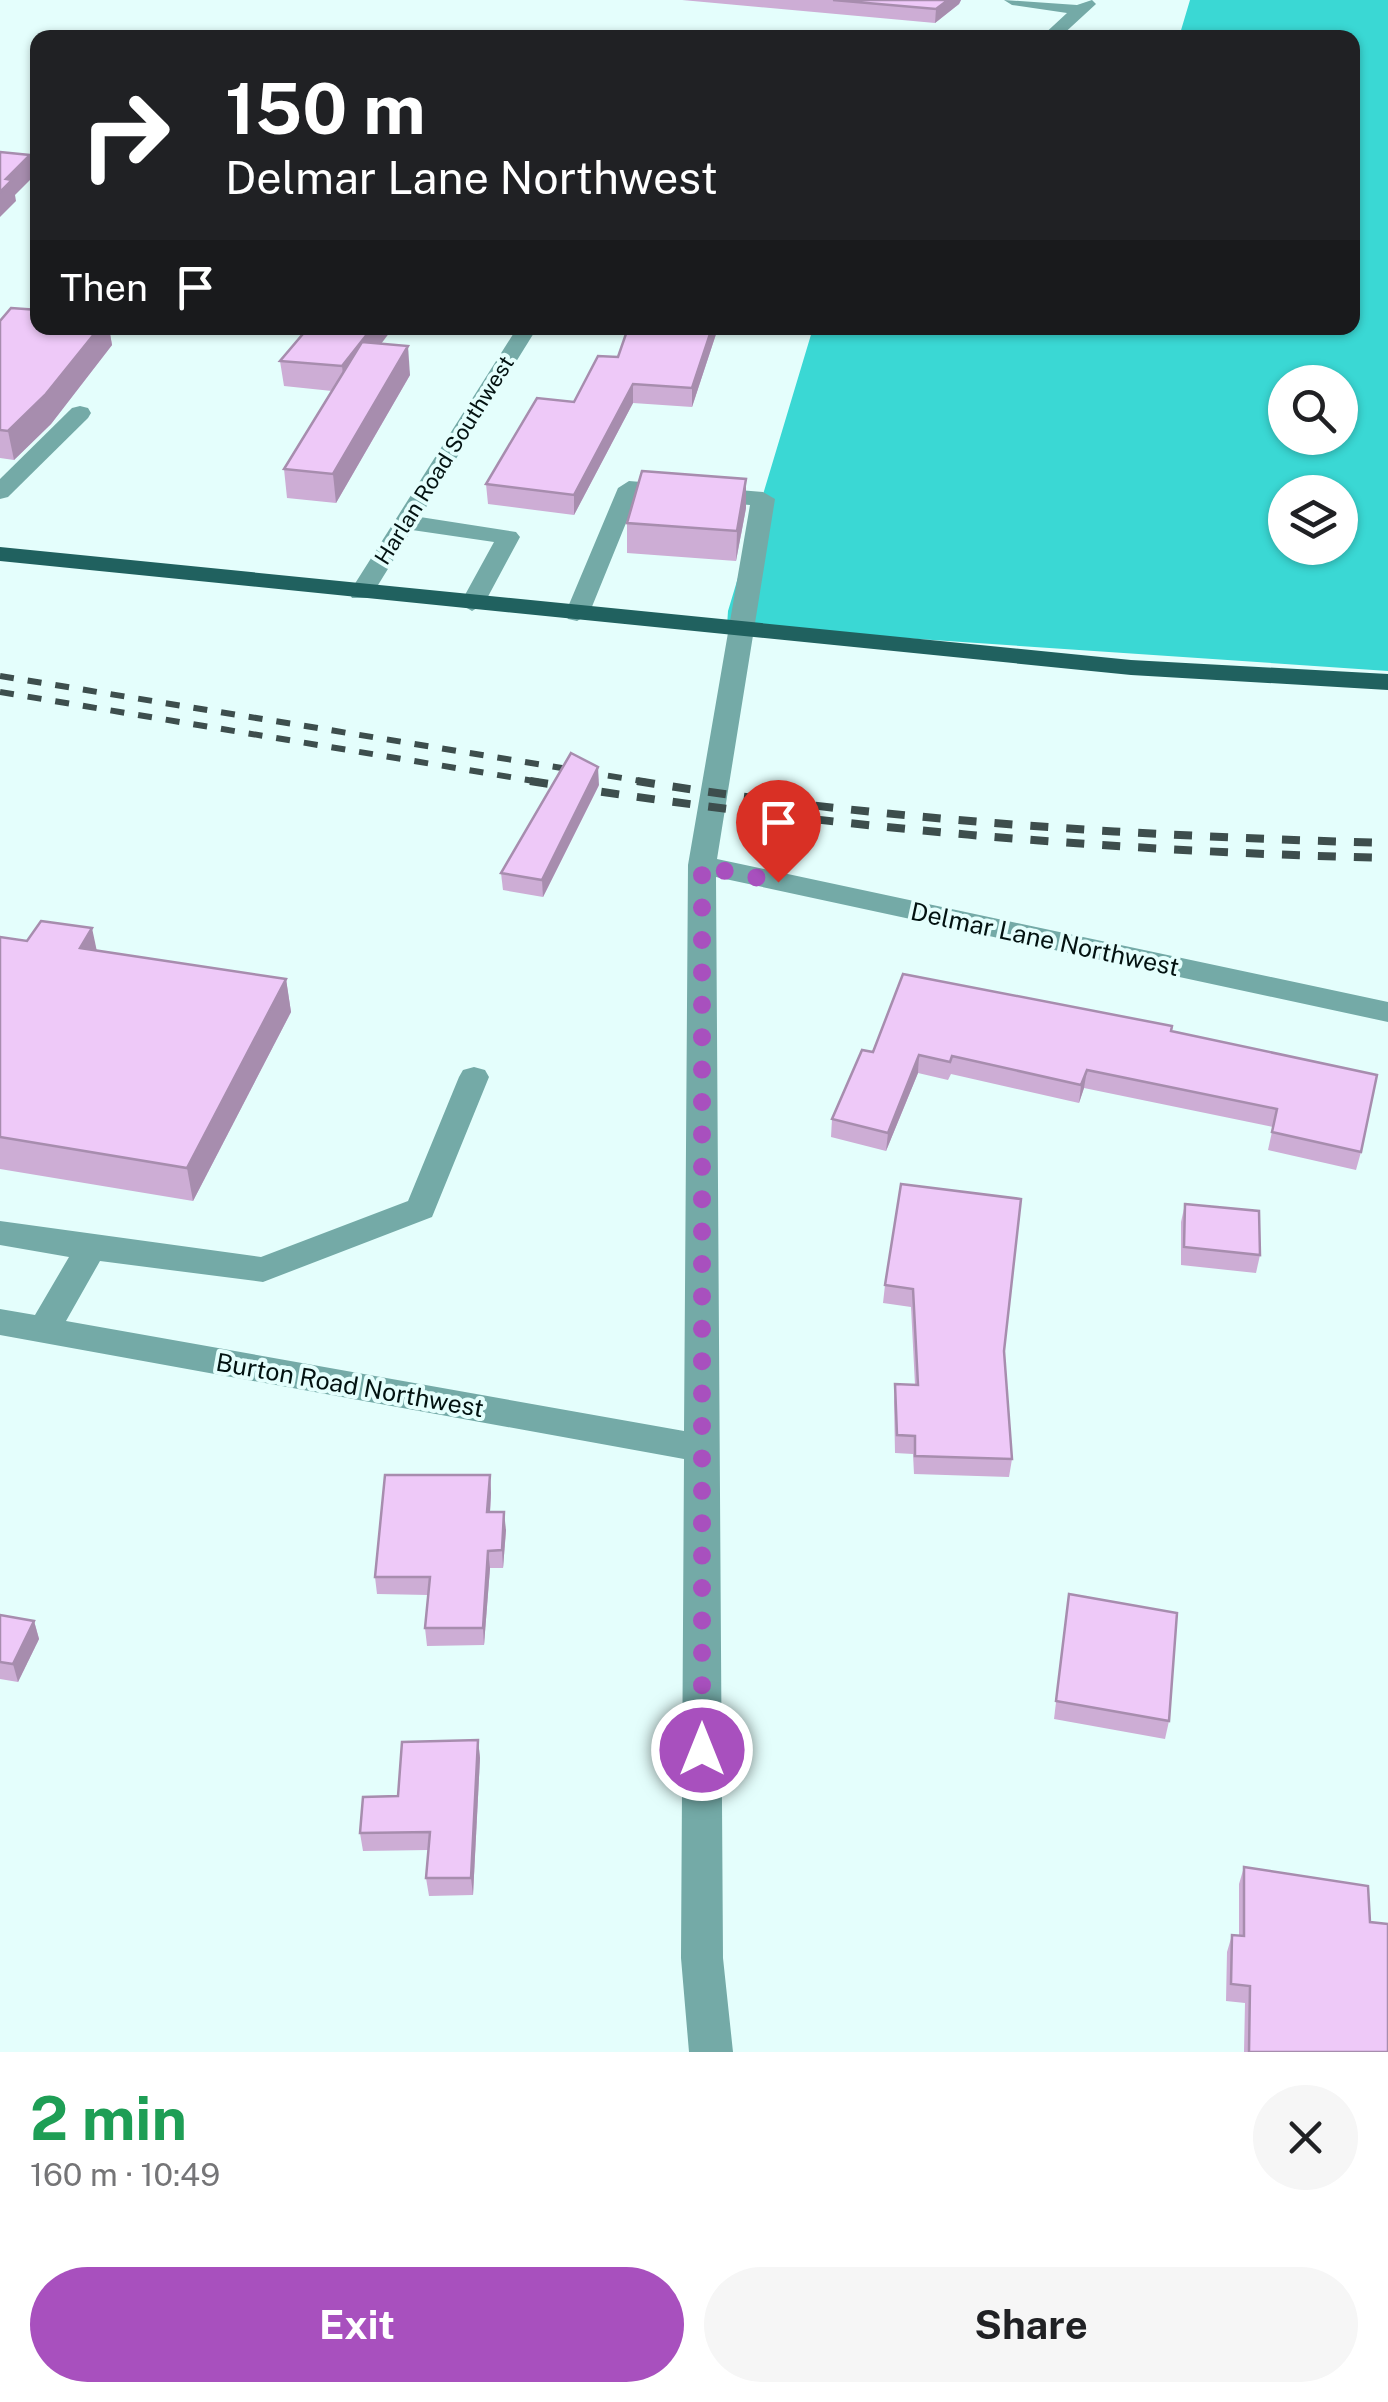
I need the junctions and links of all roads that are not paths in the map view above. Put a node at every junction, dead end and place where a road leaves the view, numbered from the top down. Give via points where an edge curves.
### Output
1 (1012, 0) edge
2 (1086, 5) edge
3 (1057, 30) edge
4 (523, 335) edge
5 (80, 413) dead end
6 (0, 492) edge
7 (406, 522) junction
8 (0, 554) edge
9 (361, 594) junction
10 (472, 604) junction
11 (578, 614) junction
12 (740, 629) junction
13 (1388, 682) edge
14 (702, 866) junction
15 (1388, 1012) edge
16 (474, 1078) dead end
17 (0, 1232) edge
18 (91, 1248) junction
19 (0, 1322) edge
20 (44, 1330) junction
21 (700, 1448) junction
22 (711, 2052) edge

1 - 2 street
2 - 3 street
4 - 7 street, Harlan Road Southwest
5 - 6 street
7 - 9 street, Harlan Road Southwest
7 - 10 street via 508,537
8 - 9 main road
9 - 10 main road
10 - 11 main road
11 - 12 main road
11 - 12 street via 629,488 763,499
12 - 13 main road via 1204,672
12 - 14 street
14 - 15 street, Delmar Lane Northwest
14 - 21 street
16 - 18 street via 421,1209 263,1270
17 - 18 street
18 - 20 street
19 - 20 street, Burton Road Northwest
20 - 21 street, Burton Road Northwest
21 - 22 street via 702,1958

